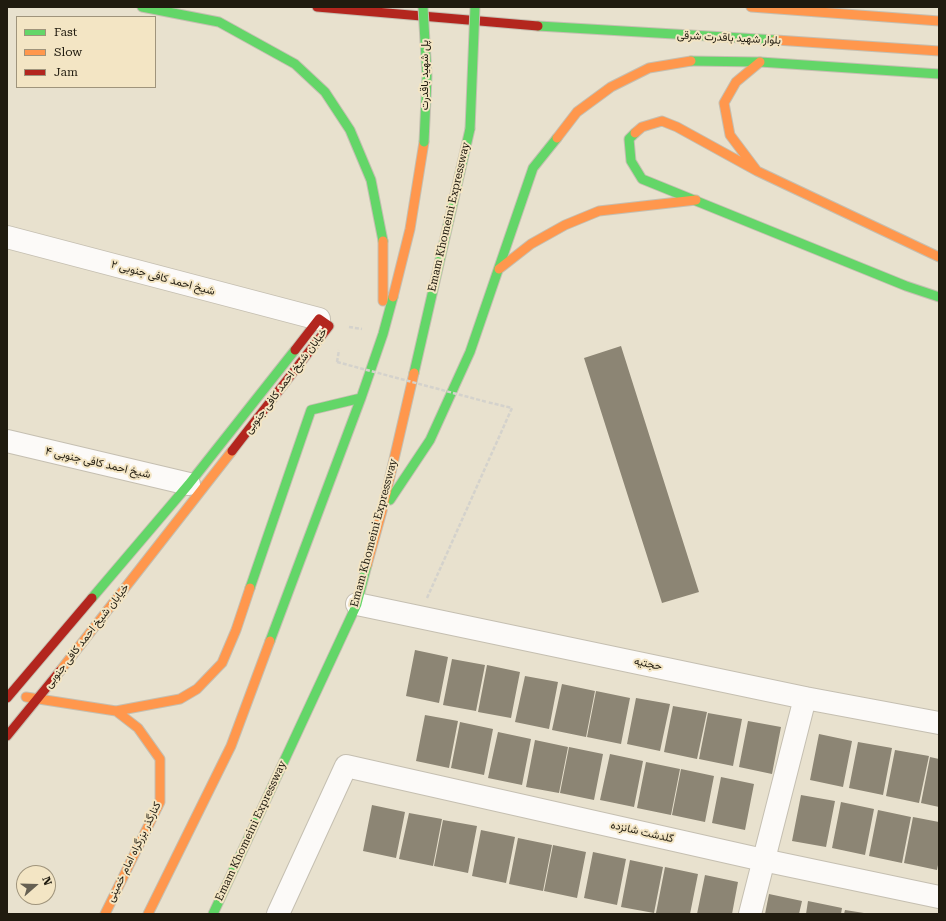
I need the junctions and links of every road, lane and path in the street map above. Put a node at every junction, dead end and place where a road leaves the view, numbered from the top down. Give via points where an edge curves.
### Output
1 (142, 7) edge
2 (317, 7) edge
3 (423, 7) edge
4 (475, 7) edge
5 (751, 7) edge
6 (939, 21) edge
7 (939, 51) edge
8 (760, 62) junction
9 (939, 74) edge
10 (757, 170) junction
11 (696, 200) junction
12 (7, 237) edge
13 (939, 257) edge
14 (499, 269) junction
15 (939, 297) edge
16 (318, 319) junction
17 (382, 334) junction
18 (337, 362) dead end
19 (361, 398) junction
20 (7, 441) edge
21 (189, 484) junction
22 (382, 511) junction
23 (357, 604) junction
24 (419, 616) junction
25 (8, 695) edge
26 (805, 698) junction
27 (37, 700) junction
28 (116, 711) junction
29 (939, 723) edge
30 (7, 736) edge
31 (763, 860) junction
32 (939, 896) edge
33 (105, 914) edge
34 (148, 914) edge
35 (213, 914) edge
36 (278, 914) edge
37 (750, 914) edge

1 - 17 main road via 219,22 295,64 325,92 350,130 371,180 383,236
2 - 7 main road, بلوار شهید باقدرت شرقی via 519,25
3 - 17 main road, پل شهید باقدرت, bridge via 427,76 424,142 410,229
4 - 22 main road, Emam Khomeini Expressway, bridge via 470,129
5 - 6 main road
8 - 9 main road
8 - 10 main road via 736,82 724,103 730,135
8 - 14 main road via 687,62 650,68 611,87 578,112 533,168
10 - 11 main road via 662,121 642,127 629,139 630,161 642,179
10 - 13 main road
11 - 14 main road via 599,211 565,225 531,244
11 - 15 main road via 906,286
12 - 16 street, شیخ احمد کافی جنوبی ۲
14 - 22 main road via 470,352 430,440
16 - 21 main road, خیابان شیخ احمد کافی جنوبی
16 - 27 main road, خیابان شیخ احمد کافی جنوبی via 329,326
17 - 19 main road
18 - 24 path, bridge via 512,408
19 - 28 main road via 311,410 222,664 197,689 180,699
19 - 34 main road via 230,746
20 - 21 street, شیخ احمد کافی جنوبی ۴
21 - 25 main road, خیابان شیخ احمد کافی جنوبی
22 - 23 main road, Emam Khomeini Expressway
23 - 24 street, حجتیه
23 - 35 main road, Emam Khomeini Expressway
24 - 26 street, حجتیه
25 - 27 main road
26 - 29 street, حجتیه
26 - 31 street
27 - 28 main road
27 - 30 main road, خیابان شیخ احمد کافی جنوبی
28 - 33 main road, کنارگذر بزرگراه امام خمینی via 138,728 160,759 160,802
31 - 32 street, گلدشت شانزده
31 - 36 street, گلدشت شانزده via 346,766
31 - 37 street

